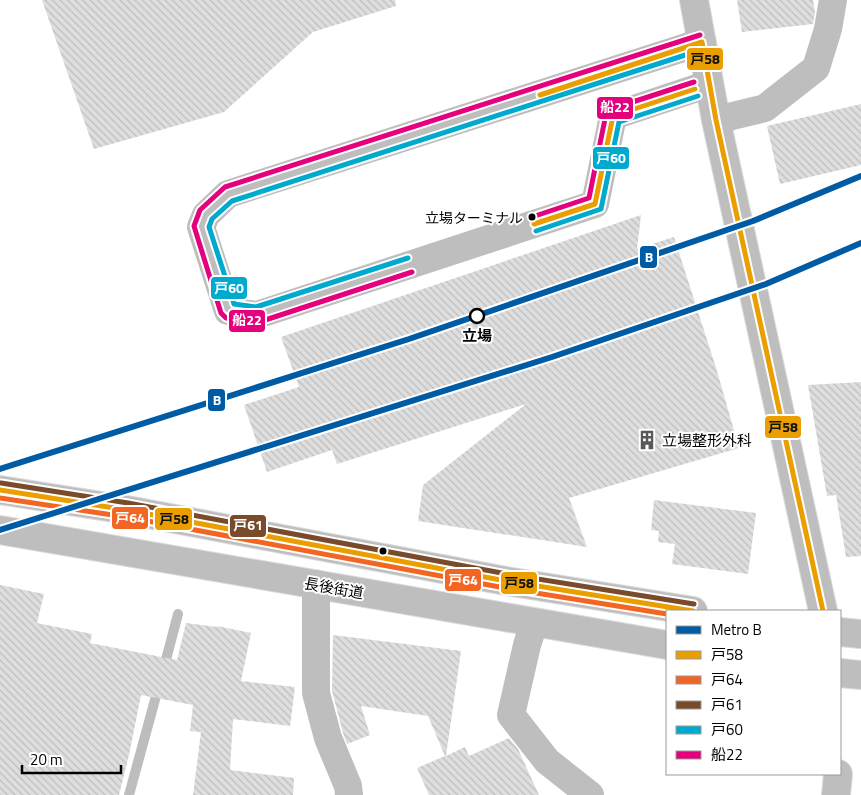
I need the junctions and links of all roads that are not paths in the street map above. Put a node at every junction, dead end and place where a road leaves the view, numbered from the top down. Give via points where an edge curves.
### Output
1 (694, 0) edge
2 (833, 0) edge
3 (702, 42) junction
4 (710, 84) junction
5 (716, 120) junction
6 (0, 490) edge
7 (0, 530) edge
8 (316, 584) junction
9 (688, 610) edge
10 (823, 610) edge
11 (534, 623) junction
12 (841, 632) edge
13 (861, 634) edge
14 (666, 645) edge
15 (841, 673) edge
16 (861, 675) edge
17 (838, 775) edge
18 (349, 795) edge
19 (590, 795) edge
20 (836, 795) edge

1 - 3 main road
2 - 5 main road via 816,68 765,108
3 - 4 main road
3 - 4 main road via 228,194 206,215 201,227 228,311 257,315 595,204 613,116
4 - 5 main road
5 - 10 main road
6 - 9 main road
7 - 8 main road, 長後街道
8 - 11 main road, 長後街道
8 - 18 main road via 316,693
11 - 14 main road, 長後街道
11 - 19 main road via 511,715 546,762
12 - 13 main road
15 - 16 main road
17 - 20 main road

